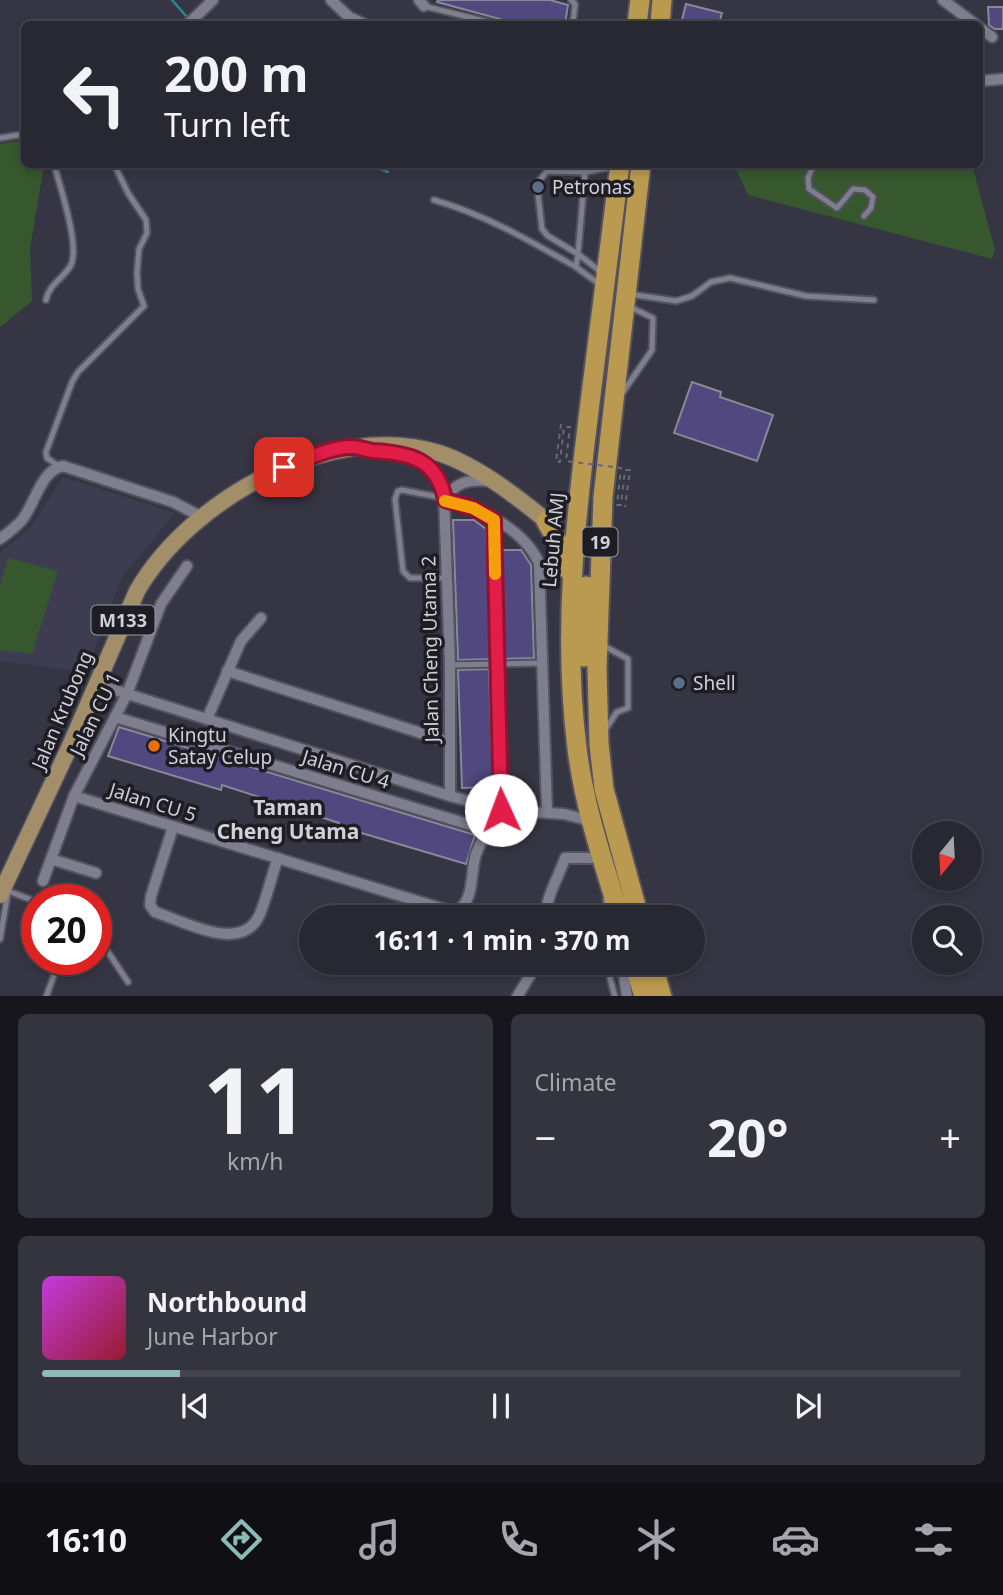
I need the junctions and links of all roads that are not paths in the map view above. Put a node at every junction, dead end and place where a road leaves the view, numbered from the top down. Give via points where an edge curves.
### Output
1 (213, 0) edge
2 (331, 0) edge
3 (571, 0) edge
4 (943, 0) edge
5 (662, 1) edge
6 (422, 3) edge
7 (191, 21) edge
8 (358, 21) edge
9 (485, 21) edge
10 (573, 21) edge
11 (660, 21) edge
12 (971, 21) edge
13 (983, 30) edge
14 (992, 37) dead end
15 (1003, 79) edge
16 (983, 82) edge
17 (21, 134) edge
18 (0, 138) edge
19 (55, 168) edge
20 (116, 168) edge
21 (605, 168) edge
22 (620, 168) edge
23 (640, 168) edge
24 (812, 168) edge
25 (585, 172) junction
26 (434, 200) dead end
27 (864, 216) dead end
28 (579, 254) junction
29 (576, 267) junction
30 (606, 282) junction
31 (625, 299) junction
32 (46, 300) dead end
33 (874, 300) dead end
34 (612, 407) junction
35 (354, 446) junction
36 (60, 467) junction
37 (492, 482) junction
38 (603, 498) junction
39 (444, 499) junction
40 (578, 506) junction
41 (201, 517) junction
42 (494, 520) junction
43 (546, 520) junction
44 (0, 539) edge
45 (573, 544) junction
46 (187, 566) dead end
47 (447, 578) junction
48 (570, 612) junction
49 (261, 618) dead end
50 (597, 635) junction
51 (542, 663) junction
52 (498, 664) junction
53 (450, 665) junction
54 (227, 671) junction
55 (96, 684) junction
56 (127, 694) junction
57 (115, 717) junction
58 (207, 719) junction
59 (449, 742) junction
60 (599, 744) junction
61 (604, 789) junction
62 (74, 796) junction
63 (450, 796) junction
64 (501, 810) junction
65 (547, 812) junction
66 (591, 821) junction
67 (173, 827) junction
68 (487, 830) junction
69 (278, 858) junction
70 (51, 859) junction
71 (605, 866) junction
72 (96, 873) dead end
73 (43, 881) dead end
74 (4, 893) edge
75 (21, 898) edge
76 (546, 905) edge
77 (614, 905) edge
78 (636, 905) edge
79 (0, 939) edge
80 (112, 958) edge
81 (54, 975) edge
82 (530, 975) edge
83 (610, 975) edge
84 (624, 975) edge
85 (638, 975) edge
86 (656, 975) edge
87 (128, 982) dead end
88 (46, 996) edge
89 (517, 996) edge
90 (615, 996) edge
91 (627, 996) edge
92 (644, 996) edge
93 (662, 996) edge

1 - 7 street
2 - 8 street
3 - 10 lane via 575,4
4 - 12 street
5 - 11 highway
6 - 9 lane
13 - 14 street
15 - 16 street
17 - 18 lane
19 - 32 lane via 74,256
20 - 36 lane via 146,220 137,273 144,306 72,382 46,452
21 - 25 lane
22 - 30 highway, Lebuh AMJ / 19
23 - 31 highway, 19
24 - 27 lane via 809,189 837,208 853,190 865,190 873,197
25 - 28 lane
25 - 28 lane via 547,171 538,194 542,229
26 - 29 lane via 494,222
28 - 29 lane
28 - 30 lane
29 - 30 lane
30 - 40 highway, Lebuh AMJ / 19
31 - 33 lane via 676,302 711,282 730,278 806,296
31 - 34 highway, 19
31 - 34 lane via 653,318 652,350
34 - 38 highway, 19
35 - 37 main road, Jalan Krubong / M133 via 426,450 455,460
35 - 39 street via 398,452 418,460 439,480
35 - 41 main road, Jalan Krubong / M133 via 284,467
36 - 41 street via 118,482
36 - 44 street via 48,475 22,520
37 - 39 street via 457,484
37 - 43 main road, Jalan Krubong / M133
38 - 45 highway via 593,523
38 - 50 highway, 19
39 - 42 street
39 - 47 street, Jalan Cheng Utama 2
39 - 47 lane via 402,490 395,499 403,571 410,578
40 - 43 highway via 570,519 561,523
40 - 45 highway, Lebuh AMJ / 19
41 - 55 main road, Jalan Krubong / M133 via 142,583
42 - 51 street via 526,541 539,562
42 - 52 lane
43 - 45 main road, Jalan Krubong / M133
43 - 48 highway via 567,568
45 - 48 highway, Lebuh AMJ / 19
45 - 61 highway via 587,567 583,621 587,706
46 - 56 street, Jalan CU 1 via 161,604
47 - 53 street, Jalan Cheng Utama 2
48 - 66 highway, Lebuh AMJ / 19 via 576,738
49 - 54 street via 246,633
50 - 60 highway, 19
50 - 60 lane via 606,648 628,659 628,708 617,712
51 - 52 lane
51 - 65 street
52 - 53 lane
52 - 64 lane
53 - 59 street, Jalan Cheng Utama 2
54 - 58 street
54 - 59 street
55 - 56 street
55 - 74 main road, Jalan Krubong / M133
56 - 57 street, Jalan CU 1
56 - 58 street
57 - 62 street, Jalan CU 1
57 - 68 street, Jalan CU 4
58 - 63 street
59 - 63 street, Jalan Cheng Utama 2
60 - 61 highway, 19
61 - 78 highway, 19
62 - 67 street, Jalan CU 5
62 - 70 street, Jalan CU 1
63 - 64 street
64 - 65 street
64 - 68 street
65 - 66 street
66 - 71 highway, Lebuh AMJ / 19
67 - 69 street, Jalan CU 5
67 - 69 street via 150,905 155,912 214,933 240,934 258,918
68 - 69 street, Jalan CU 5 via 468,897 462,908 450,911
70 - 72 street
70 - 73 street, Jalan CU 1
71 - 76 street via 565,858
71 - 77 highway, Lebuh AMJ / 19
74 - 75 lane
74 - 79 lane
80 - 87 lane
81 - 88 lane
82 - 89 street
83 - 90 lane
84 - 91 street
85 - 92 highway
86 - 93 highway

